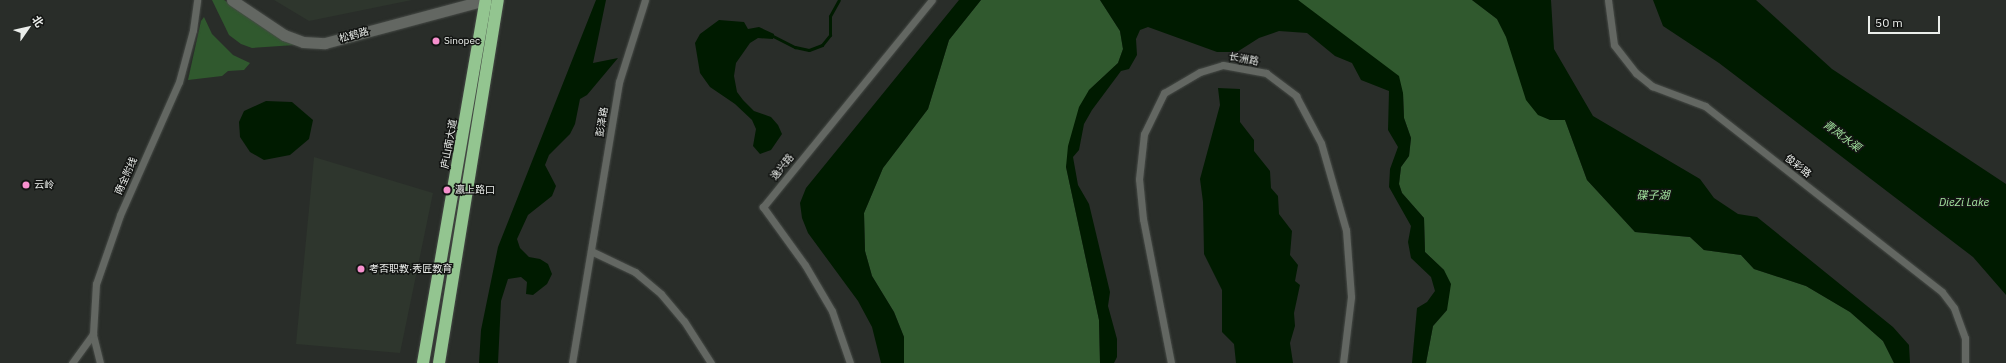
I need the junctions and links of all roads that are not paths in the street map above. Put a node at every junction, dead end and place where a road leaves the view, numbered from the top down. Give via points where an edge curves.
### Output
1 (197, 0) edge
2 (232, 0) edge
3 (485, 0) edge
4 (498, 0) edge
5 (645, 0) edge
6 (932, 0) edge
7 (1608, 0) edge
8 (591, 251) junction
9 (93, 334) junction
10 (72, 363) edge
11 (100, 363) edge
12 (423, 363) edge
13 (439, 363) edge
14 (572, 363) edge
15 (711, 363) edge
16 (850, 363) edge
17 (1172, 363) edge
18 (1343, 363) edge
19 (1965, 363) edge

1 - 9 street, 南全附线 via 193,30 180,82 120,214 96,284
2 - 3 main road, 松鹤路 via 284,35 303,42 324,43
3 - 12 highway, 庐山南大道
4 - 13 highway
5 - 8 street, 彭泽路 via 619,82
6 - 16 street, 逸兴路 via 763,207 805,265 832,311
7 - 19 street, 俊彩路 via 1614,45 1636,73 1652,86 1705,106 1942,292 1954,308 1965,338
8 - 14 street, 彭泽路
8 - 15 street via 635,272 661,294 684,321
9 - 10 street
9 - 11 street, 南全附线
17 - 18 street, 长洲路 via 1143,219 1138,179 1144,134 1164,92 1200,72 1223,65 1266,73 1296,96 1321,143 1346,230 1351,297

